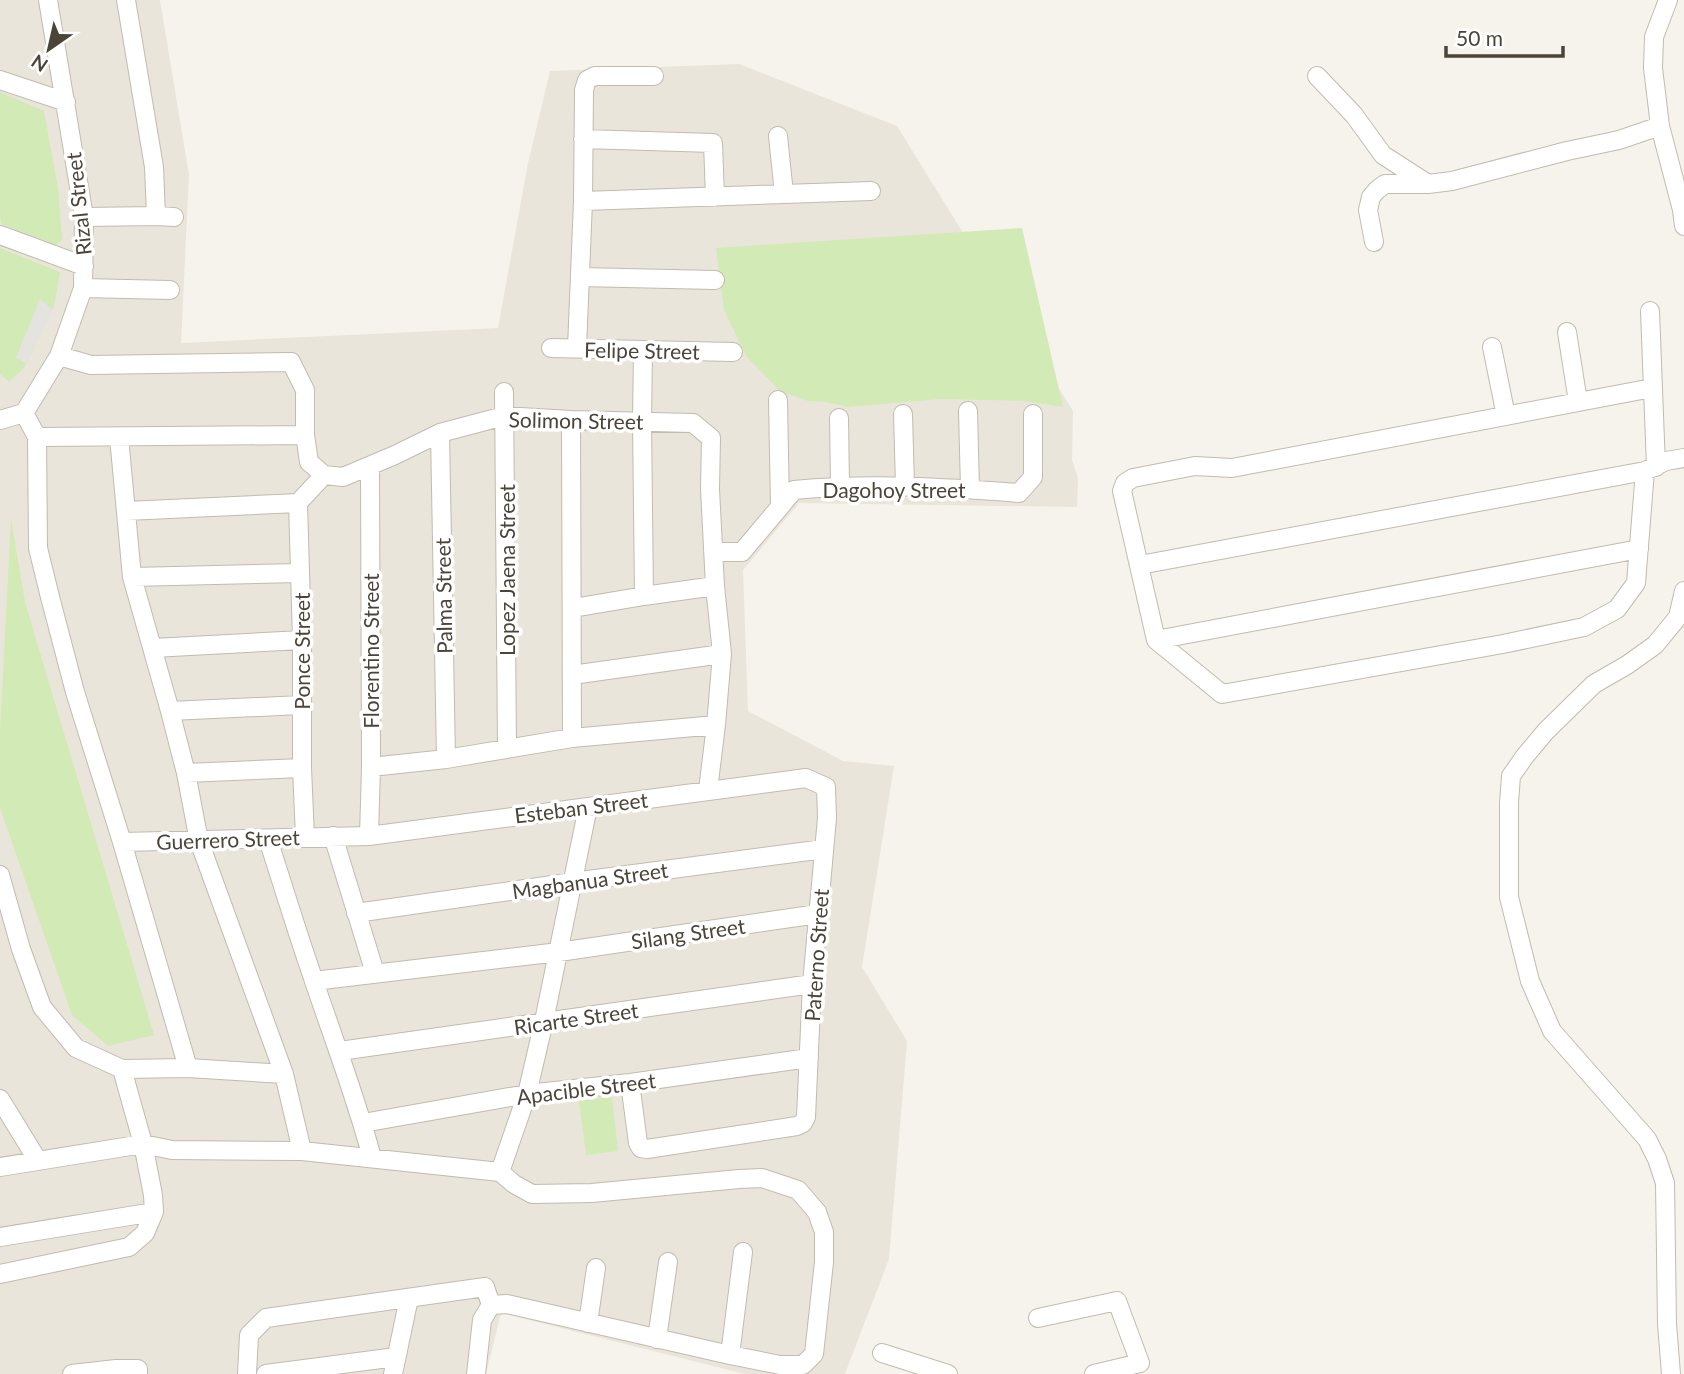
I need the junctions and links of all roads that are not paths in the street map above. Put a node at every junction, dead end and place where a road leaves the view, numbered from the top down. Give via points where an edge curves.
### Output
1 (48, 0) edge
2 (125, 0) edge
3 (1668, 0) edge
4 (654, 76) dead end
5 (1317, 76) dead end
6 (0, 80) edge
7 (65, 102) junction
8 (1660, 126) junction
9 (778, 136) dead end
10 (583, 139) junction
11 (1428, 184) junction
12 (871, 191) dead end
13 (784, 194) junction
14 (715, 197) junction
15 (583, 201) junction
16 (156, 216) junction
17 (84, 217) junction
18 (174, 217) dead end
19 (1684, 226) edge
20 (0, 235) edge
21 (1374, 242) dead end
22 (85, 266) junction
23 (580, 277) junction
24 (715, 280) dead end
25 (83, 288) junction
26 (170, 290) dead end
27 (1650, 311) dead end
28 (1567, 332) dead end
29 (1492, 347) dead end
30 (551, 348) dead end
31 (577, 348) junction
32 (643, 350) junction
33 (733, 352) dead end
34 (59, 356) junction
35 (1652, 388) junction
36 (504, 392) dead end
37 (778, 400) dead end
38 (1578, 402) junction
39 (968, 411) dead end
40 (24, 413) junction
41 (904, 414) dead end
42 (1033, 414) dead end
43 (504, 416) junction
44 (1506, 416) junction
45 (839, 418) dead end
46 (0, 420) edge
47 (571, 420) junction
48 (642, 421) junction
49 (440, 433) junction
50 (305, 435) junction
51 (37, 437) junction
52 (119, 437) junction
53 (1684, 458) edge
54 (370, 466) junction
55 (1650, 469) junction
56 (1684, 469) edge
57 (324, 475) junction
58 (840, 486) junction
59 (905, 486) junction
60 (970, 489) junction
61 (298, 503) junction
62 (780, 507) junction
63 (127, 511) junction
64 (1639, 549) junction
65 (713, 552) junction
66 (1140, 565) junction
67 (300, 573) junction
68 (132, 577) junction
69 (715, 586) junction
70 (1684, 591) edge
71 (643, 596) junction
72 (573, 608) junction
73 (302, 640) junction
74 (1156, 640) junction
75 (153, 648) junction
76 (722, 654) junction
77 (572, 675) junction
78 (301, 705) junction
79 (170, 710) junction
80 (716, 725) junction
81 (572, 738) junction
82 (507, 748) junction
83 (446, 759) junction
84 (371, 767) junction
85 (302, 768) junction
86 (186, 773) junction
87 (826, 787) joint
88 (708, 790) junction
89 (588, 807) junction
90 (333, 836) junction
91 (369, 836) junction
92 (305, 837) junction
93 (268, 839) junction
94 (199, 841) junction
95 (122, 842) junction
96 (824, 849) junction
97 (0, 875) edge
98 (573, 882) junction
99 (356, 913) junction
100 (818, 914) junction
101 (559, 951) junction
102 (375, 974) junction
103 (314, 981) junction
104 (812, 984) junction
105 (544, 1021) junction
106 (340, 1051) junction
107 (809, 1058) junction
108 (188, 1068) junction
109 (122, 1069) junction
110 (284, 1074) junction
111 (630, 1083) junction
112 (527, 1094) junction
113 (1, 1101) edge
114 (363, 1123) junction
115 (143, 1144) junction
116 (302, 1152) junction
117 (373, 1158) junction
118 (38, 1161) junction
119 (0, 1167) edge
120 (500, 1172) junction
121 (153, 1212) junction
122 (0, 1237) edge
123 (743, 1252) dead end
124 (668, 1262) dead end
125 (596, 1268) dead end
126 (0, 1274) edge
127 (410, 1298) junction
128 (491, 1305) junction
129 (1038, 1318) dead end
130 (589, 1323) junction
131 (657, 1339) junction
132 (882, 1353) dead end
133 (730, 1355) junction
134 (394, 1366) edge
135 (72, 1374) edge
136 (138, 1374) edge
137 (247, 1374) edge
138 (266, 1374) edge
139 (475, 1374) edge
140 (948, 1374) edge
141 (1094, 1374) edge
142 (1671, 1374) edge

1 - 7 street, Rizal Street
2 - 16 street via 154,167
3 - 8 street via 1654,37
4 - 10 street via 595,76 587,80
5 - 11 street via 1383,155
6 - 7 street
7 - 17 street, Rizal Street
8 - 11 street via 1619,140
8 - 19 street
9 - 13 street
10 - 14 street via 713,143
10 - 15 street
11 - 21 street via 1385,184 1377,190 1368,209
12 - 13 street
13 - 14 street
14 - 15 street
15 - 23 street
16 - 17 street
16 - 18 street
17 - 22 street, Rizal Street
20 - 22 street
22 - 25 street, Rizal Street
23 - 24 street
23 - 31 street
25 - 26 street
25 - 34 street, Rizal Street
27 - 35 street
28 - 38 street
29 - 44 street
30 - 31 street, Felipe Street
31 - 32 street, Felipe Street
32 - 33 street, Felipe Street
32 - 48 street
34 - 40 street, Rizal Street
34 - 50 street via 91,365 291,362 305,390
35 - 38 street
35 - 55 street
36 - 43 street, Lopez Jaena Street
37 - 62 street
38 - 44 street
39 - 60 street
40 - 46 street
40 - 51 street
41 - 59 street
42 - 60 street, Dagohoy Street via 1033,477 1019,493
43 - 47 street, Solimon Street
43 - 49 street, Solimon Street
43 - 82 street, Lopez Jaena Street
44 - 66 street via 1232,468 1195,466 1133,478 1122,491
45 - 58 street
47 - 48 street, Solimon Street
47 - 72 street
48 - 65 street, Solimon Street via 693,423 711,438
48 - 71 street
49 - 54 street, Solimon Street
49 - 83 street, Palma Street
50 - 52 street
50 - 57 street via 309,462
51 - 52 street
51 - 95 street via 38,548 75,692
52 - 63 street
53 - 55 street
54 - 57 street, Solimon Street via 343,477
54 - 84 street, Florentino Street
55 - 56 street
55 - 64 street
55 - 66 street
57 - 61 street
58 - 59 street, Dagohoy Street
58 - 62 street, Dagohoy Street via 794,490
59 - 60 street, Dagohoy Street
61 - 63 street
61 - 67 street, Ponce Street
62 - 65 street, Dagohoy Street via 742,552
63 - 68 street
64 - 74 street
64 - 74 street via 1636,583 1617,609 1584,627 1503,644 1222,694
65 - 69 street, Solimon Street
66 - 74 street
67 - 68 street
67 - 73 street, Ponce Street
68 - 75 street
69 - 71 street
69 - 76 street, Solimon Street
70 - 142 street via 1678,617 1655,645 1594,684 1525,756 1511,776 1509,803 1510,897 1530,981 1552,1031 1647,1139 1665,1183
71 - 72 street
72 - 77 street
73 - 75 street
73 - 78 street, Ponce Street
75 - 79 street
76 - 77 street
76 - 80 street, Solimon Street
77 - 81 street
78 - 79 street
78 - 85 street, Ponce Street
79 - 86 street
80 - 81 street
80 - 88 street, Solimon Street
81 - 82 street
82 - 83 street
83 - 84 street
84 - 91 street, Florentino Street
85 - 86 street
85 - 92 street, Ponce Street
86 - 94 street
87 - 88 street, Esteban Street via 806,778
87 - 96 street, Paterno Street
88 - 89 street, Esteban Street
89 - 91 street, Esteban Street
89 - 98 street
90 - 91 street, Esteban Street
90 - 92 street, Guerrero Street
90 - 99 street
92 - 93 street, Guerrero Street
93 - 94 street, Guerrero Street
93 - 103 street
94 - 95 street, Guerrero Street
94 - 110 street
95 - 108 street
96 - 98 street, Magbanua Street
96 - 100 street, Paterno Street
97 - 109 street via 42,1007 76,1048
98 - 99 street, Magbanua Street
98 - 101 street
99 - 102 street
100 - 101 street, Silang Street
100 - 104 street, Paterno Street
101 - 102 street, Silang Street
101 - 105 street
102 - 103 street, Silang Street
103 - 106 street
104 - 105 street, Ricarte Street
104 - 107 street, Paterno Street
105 - 106 street, Ricarte Street
105 - 112 street
106 - 114 street
107 - 111 street, Apacible Street
107 - 111 street, Paterno Street via 803,1123 647,1149 638,1143
108 - 109 street
108 - 110 street
109 - 115 street
110 - 116 street
111 - 112 street, Apacible Street
112 - 114 street, Apacible Street
112 - 120 street
113 - 118 street
114 - 117 street
115 - 116 street via 172,1150
115 - 118 street
115 - 121 street
116 - 117 street
117 - 120 street
118 - 119 street
120 - 133 street via 532,1194 762,1178 798,1190 817,1212 824,1232 814,1354 803,1365
121 - 122 street
121 - 126 street via 145,1233 129,1247
123 - 133 street
124 - 131 street
125 - 130 street
127 - 128 street via 485,1287
127 - 134 street
127 - 137 street via 266,1318 249,1335
128 - 130 street via 507,1304
128 - 139 street via 482,1320
129 - 141 street via 1117,1301 1140,1363
130 - 131 street
131 - 133 street
132 - 140 street
134 - 138 street
135 - 136 street via 117,1368 138,1369

